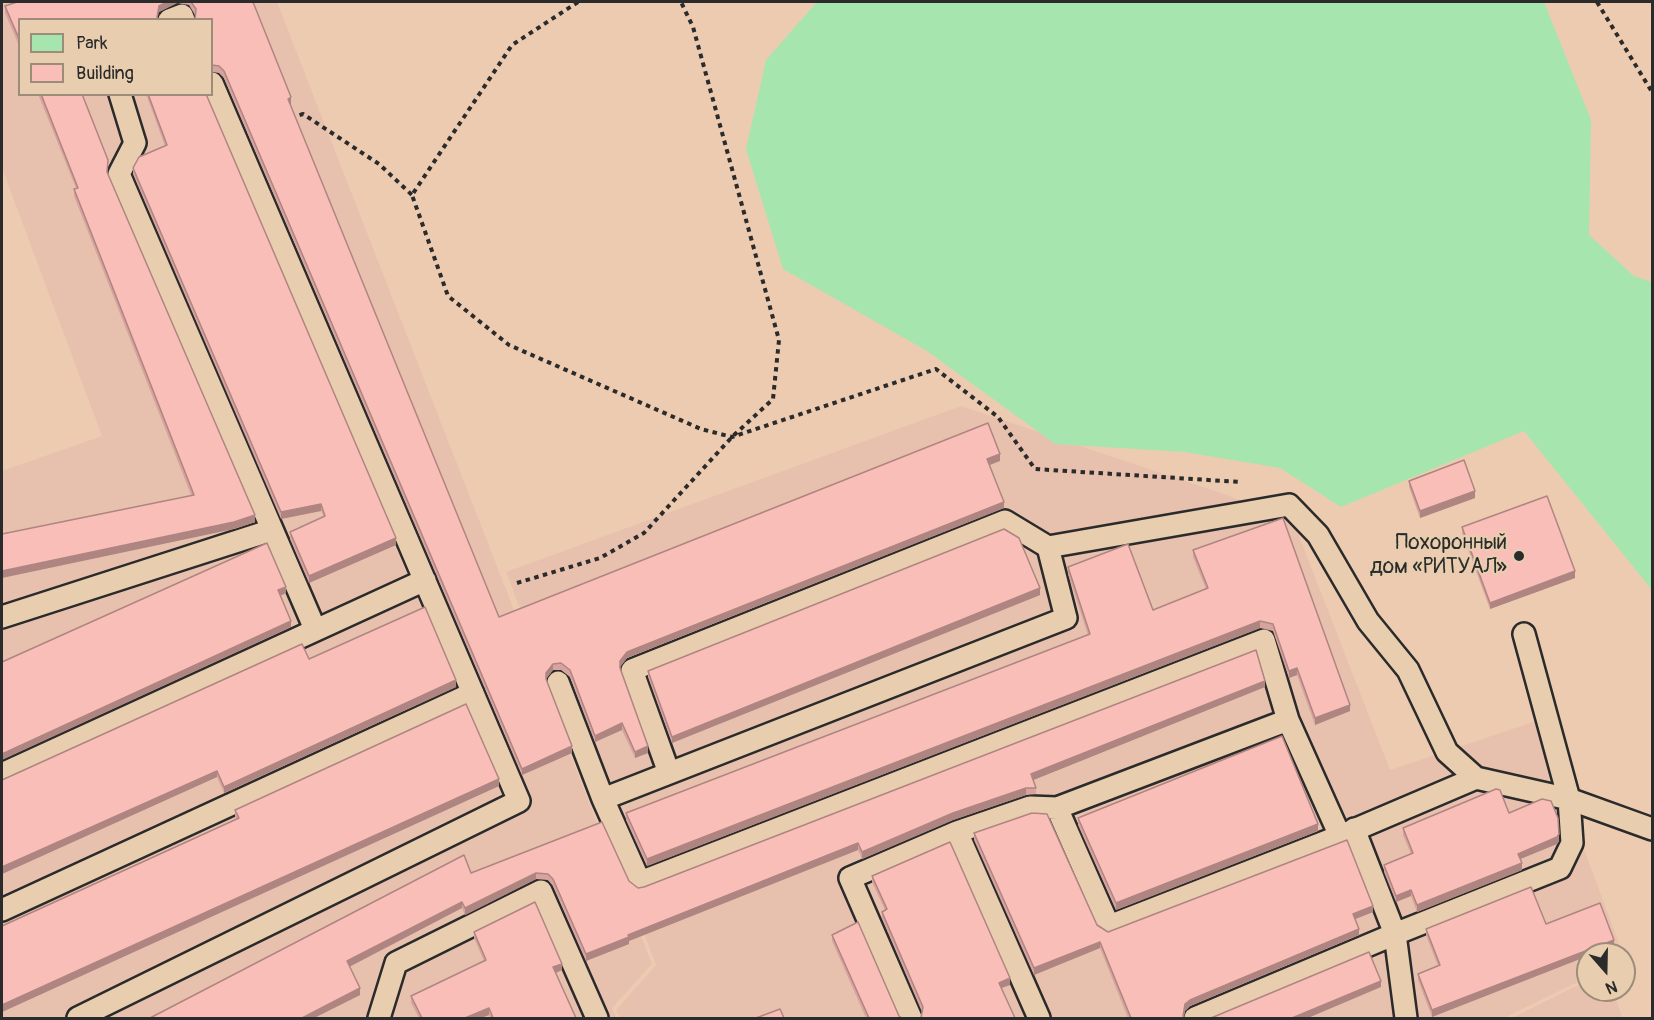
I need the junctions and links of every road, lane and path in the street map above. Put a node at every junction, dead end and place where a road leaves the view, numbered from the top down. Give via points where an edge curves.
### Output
1 (578, 2) edge
2 (681, 2) edge
3 (1597, 2) edge
4 (213, 84) edge
5 (1653, 92) edge
6 (121, 96) edge
7 (280, 122) edge
8 (412, 195) junction
9 (732, 437) junction
10 (1246, 482) dead end
11 (272, 530) junction
12 (1048, 547) junction
13 (425, 580) junction
14 (517, 583) dead end
15 (2, 617) edge
16 (315, 629) junction
17 (1524, 634) dead end
18 (558, 682) dead end
19 (473, 693) junction
20 (1288, 720) junction
21 (669, 773) junction
22 (2, 774) edge
23 (1476, 778) junction
24 (1569, 799) junction
25 (603, 800) junction
26 (1057, 808) junction
27 (1653, 829) edge
28 (957, 832) junction
29 (1347, 833) junction
30 (2, 910) edge
31 (1395, 934) junction
32 (78, 1018) edge
33 (379, 1018) edge
34 (597, 1018) edge
35 (911, 1018) edge
36 (1039, 1018) edge
37 (1194, 1018) edge
38 (1406, 1018) edge

1 - 8 path via 512,45
2 - 9 path via 693,27 779,340 772,399
3 - 5 path
4 - 13 lane
6 - 11 lane via 135,143 119,174
7 - 8 path via 303,114 379,164
8 - 9 path via 448,296 509,345 701,429
9 - 10 path via 936,369 998,417 1035,469
9 - 14 path via 644,534 600,558
11 - 15 lane
11 - 16 lane
12 - 21 lane via 1066,618
12 - 21 lane via 1005,521 632,670
12 - 23 lane via 1289,505 1318,535 1368,621 1408,670 1447,752
13 - 16 lane
13 - 19 lane
16 - 22 lane
17 - 24 lane
18 - 25 lane
19 - 30 lane
19 - 32 lane via 519,801
20 - 25 lane via 1264,640 640,882
20 - 26 lane
20 - 29 lane
21 - 25 lane
23 - 24 lane
23 - 29 lane
24 - 27 lane
24 - 31 lane via 1572,843 1560,868
26 - 28 lane via 1029,807
26 - 29 lane via 1109,926
28 - 35 lane via 850,878
28 - 36 lane
29 - 31 lane
31 - 37 lane
31 - 38 lane
33 - 34 lane via 396,963 541,891

